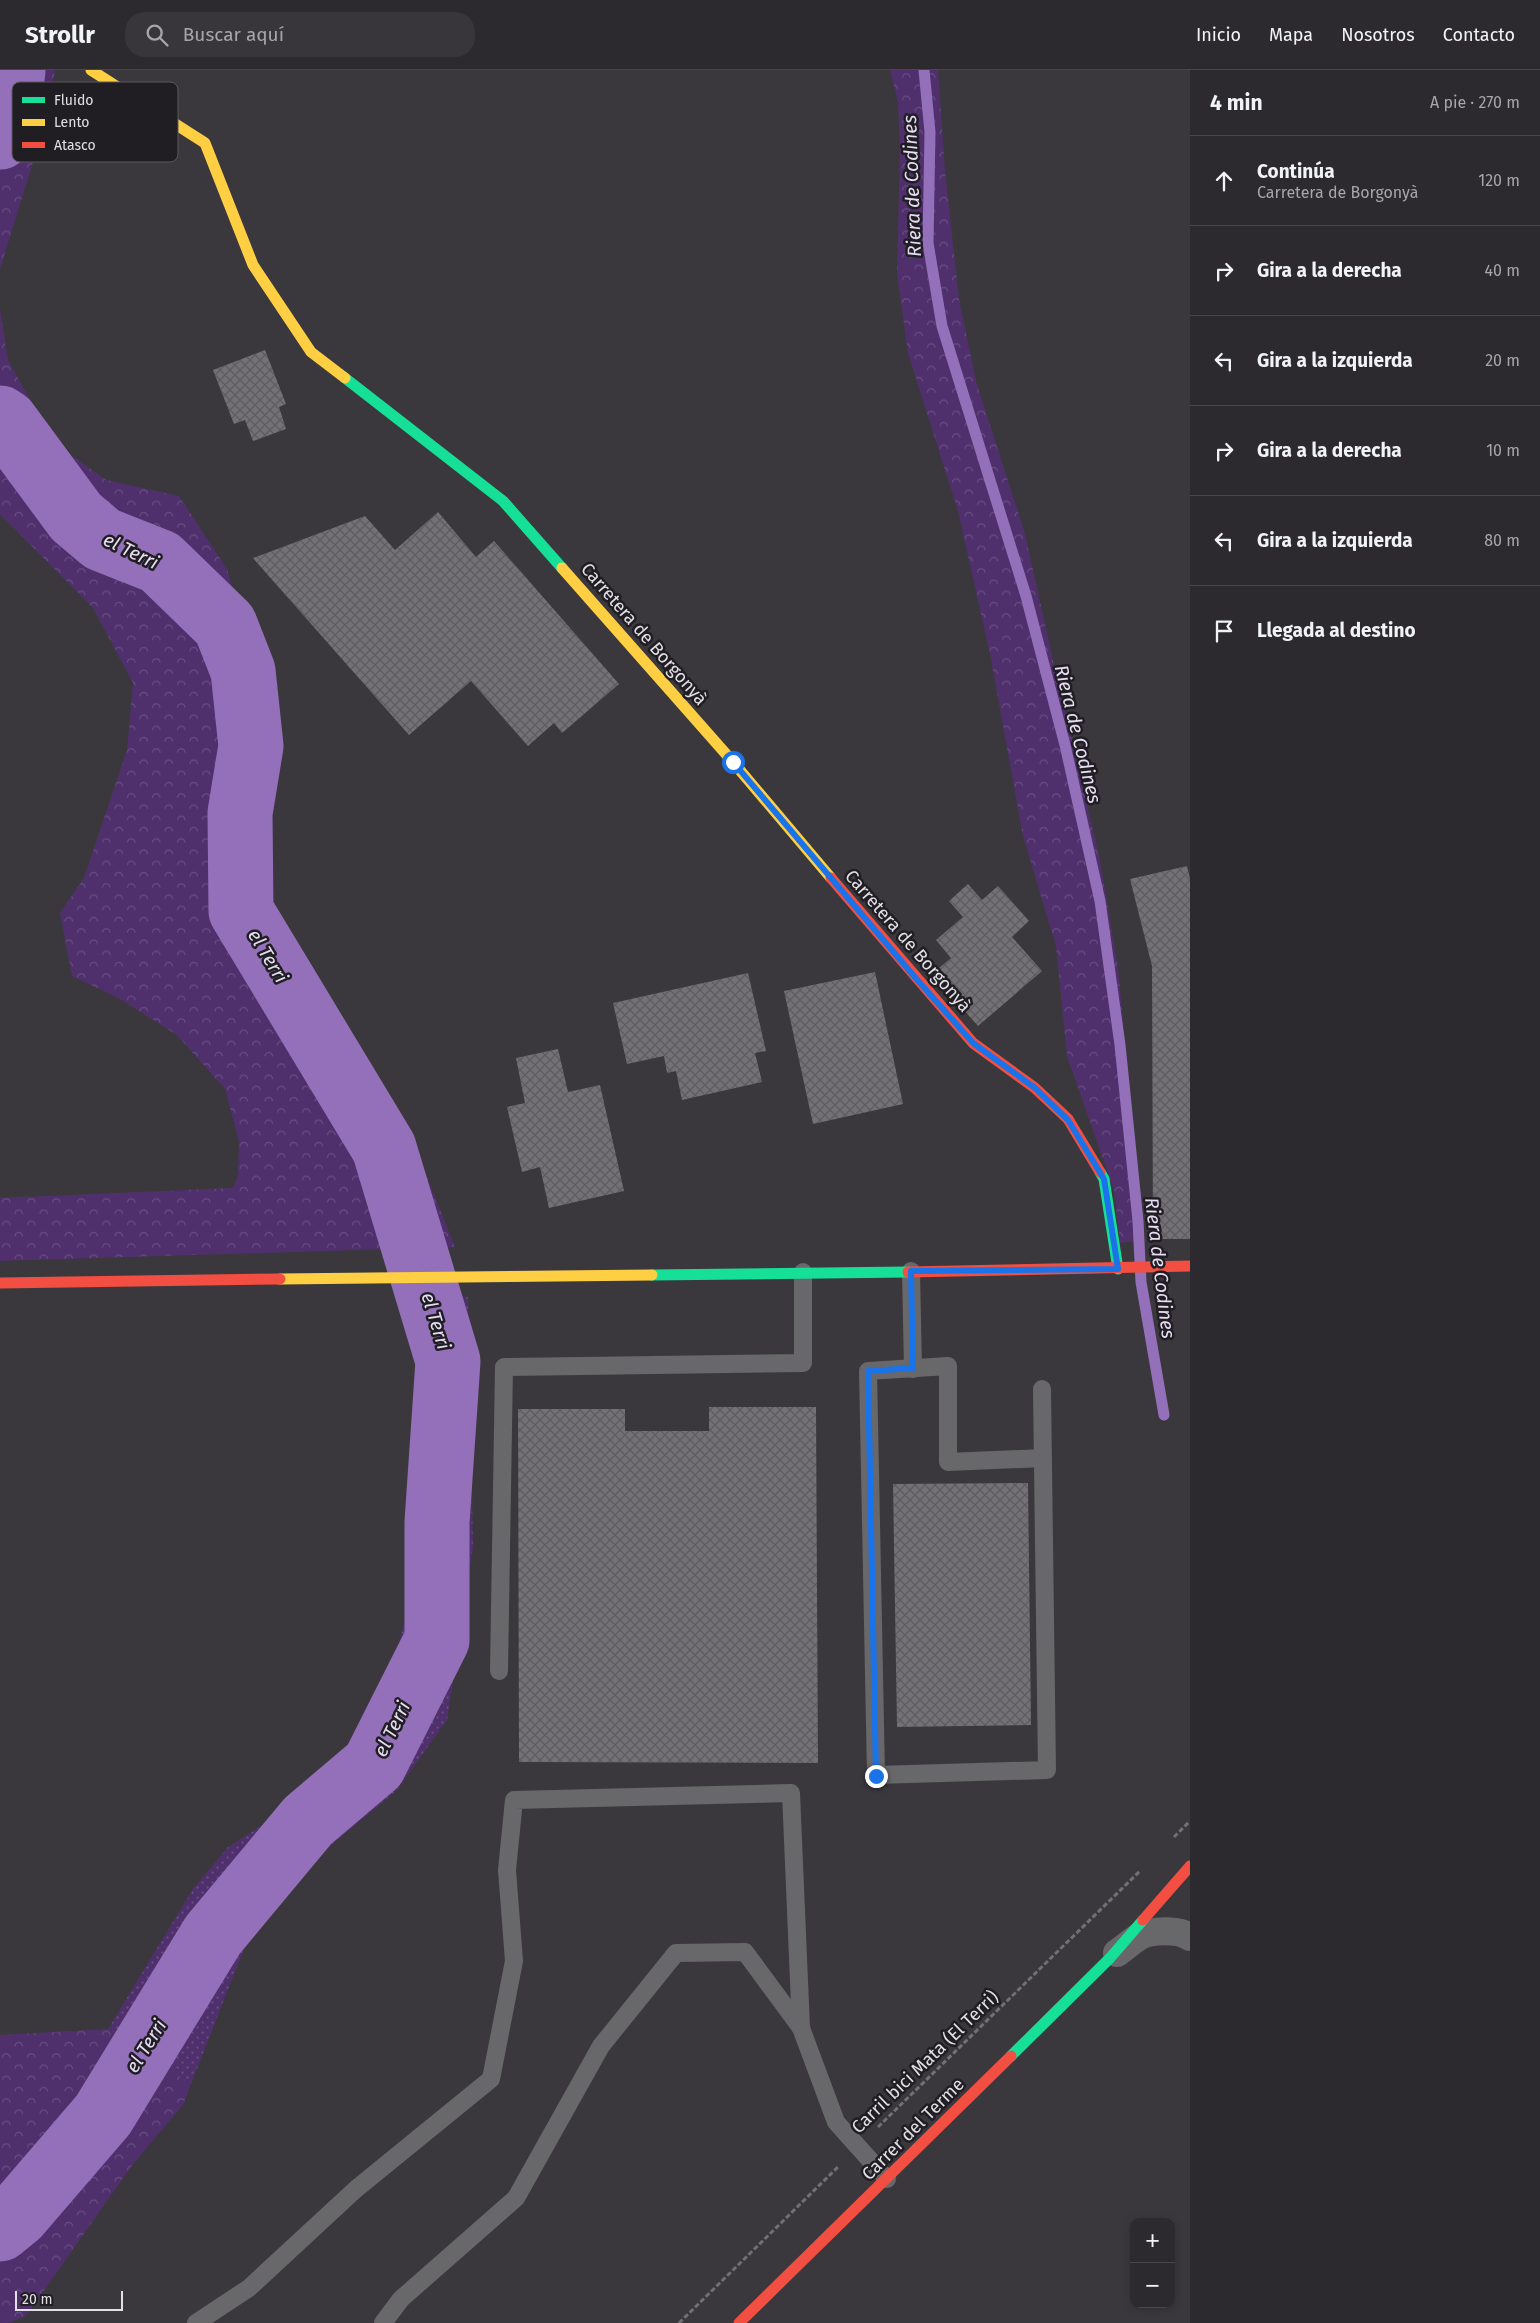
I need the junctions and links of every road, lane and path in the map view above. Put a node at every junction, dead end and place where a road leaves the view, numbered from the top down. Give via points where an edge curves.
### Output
1 (91, 70) edge
2 (110, 82) edge
3 (178, 126) edge
4 (1190, 1266) edge
5 (1118, 1269) junction
6 (911, 1271) junction
7 (803, 1272) junction
8 (0, 1282) edge
9 (913, 1368) junction
10 (1042, 1389) dead end
11 (1043, 1458) junction
12 (499, 1671) dead end
13 (1190, 1821) edge
14 (1169, 1842) dead end
15 (1190, 1866) edge
16 (1141, 1870) dead end
17 (1190, 1937) edge
18 (1110, 1958) junction
19 (801, 2028) junction
20 (858, 2147) junction
21 (887, 2179) junction
22 (196, 2323) edge
23 (383, 2323) edge
24 (679, 2323) edge
25 (739, 2323) edge

1 - 2 street, Carretera de Borgonyà
3 - 5 street, Carretera de Borgonyà via 205,143 253,265 310,352 504,501 973,1043 1035,1088 1068,1120 1104,1179
4 - 5 street
5 - 6 street
6 - 7 street
6 - 9 lane
7 - 8 street
7 - 12 lane via 803,1363 504,1367
9 - 11 lane via 948,1366 948,1462
9 - 11 lane via 868,1371 876,1776 1047,1770
10 - 11 lane
13 - 14 path
15 - 18 street, Carrer del Terme
16 - 20 path, Carril bici Mata (El Terri)
17 - 18 street via 1161,1931 1141,1936
18 - 21 street, Carrer del Terme
19 - 20 lane via 836,2122
19 - 22 lane via 791,1793 514,1800 507,1870 514,1961 491,2079 356,2189 249,2288
19 - 23 lane via 746,1952 676,1953 601,2046 516,2198 401,2299
20 - 21 lane
20 - 24 path, Carril bici Mata (El Terri)
21 - 25 street, Carrer del Terme

